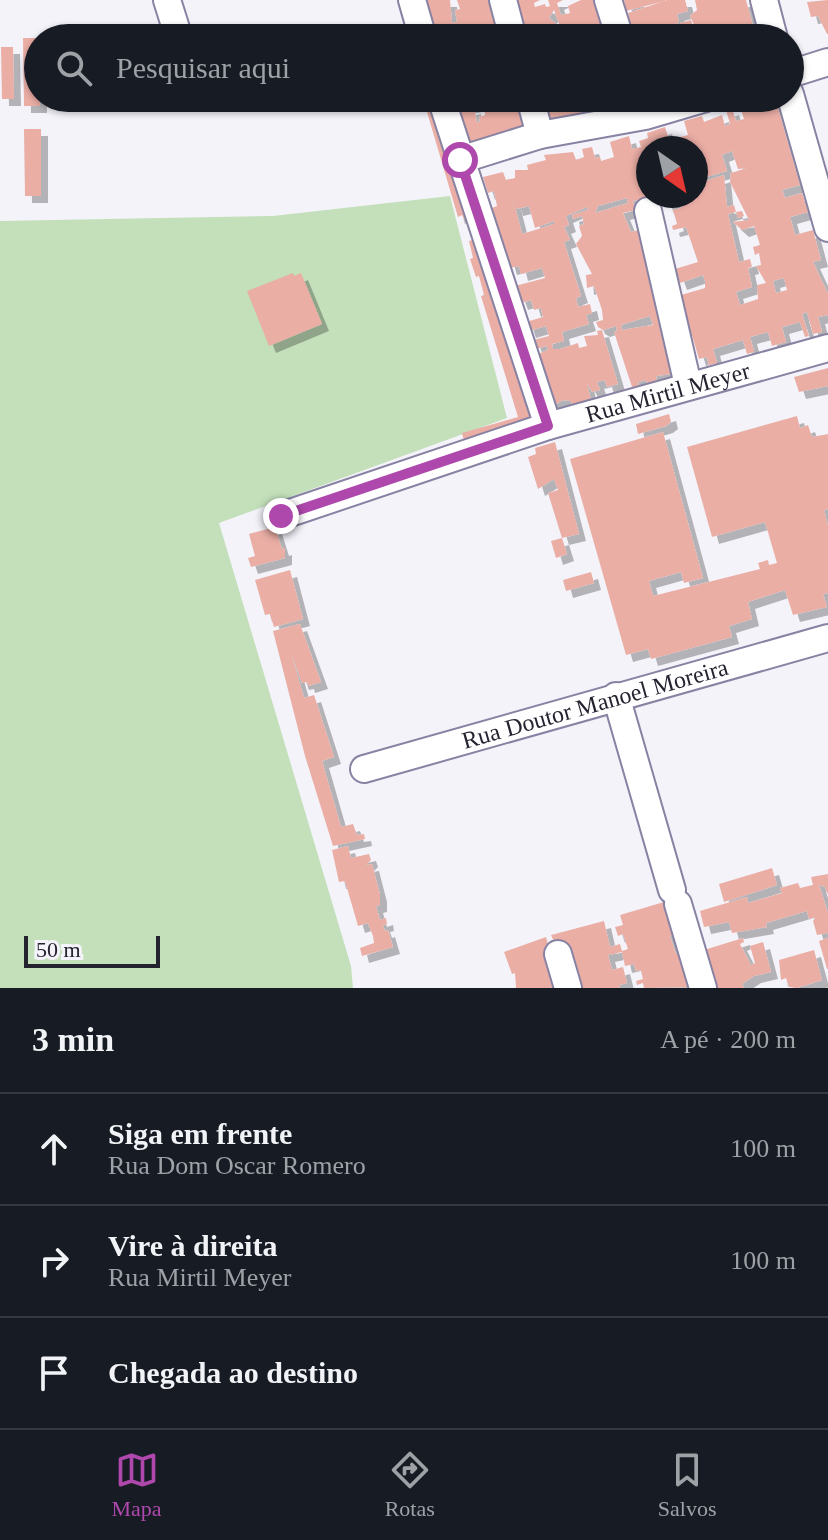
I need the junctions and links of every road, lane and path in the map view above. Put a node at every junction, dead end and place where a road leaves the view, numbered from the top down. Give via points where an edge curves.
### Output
1 (167, 0) edge
2 (412, 0) edge
3 (503, 0) edge
4 (608, 0) edge
5 (764, 0) edge
6 (175, 24) edge
7 (419, 24) edge
8 (509, 24) edge
9 (616, 24) edge
10 (770, 24) edge
11 (828, 62) edge
12 (804, 70) edge
13 (445, 112) edge
14 (534, 112) edge
15 (624, 112) edge
16 (795, 112) edge
17 (540, 135) junction
18 (460, 160) junction
19 (648, 211) dead end
20 (828, 228) edge
21 (828, 348) edge
22 (688, 385) junction
23 (548, 426) junction
24 (281, 516) dead end
25 (828, 638) edge
26 (616, 696) junction
27 (364, 769) dead end
28 (558, 954) dead end
29 (568, 988) edge
30 (703, 988) edge

1 - 6 street
2 - 7 street
3 - 8 street
4 - 9 street
5 - 10 street
11 - 12 street
13 - 18 street
14 - 17 street
15 - 17 street
16 - 20 street
17 - 18 street
18 - 23 street
19 - 22 street
21 - 22 street, Rua Mirtil Meyer
22 - 23 street, Rua Mirtil Meyer
23 - 24 street, Rua Mirtil Meyer
25 - 26 street, Rua Doutor Manoel Moreira
26 - 27 street, Rua Doutor Manoel Moreira
26 - 30 street
28 - 29 street

